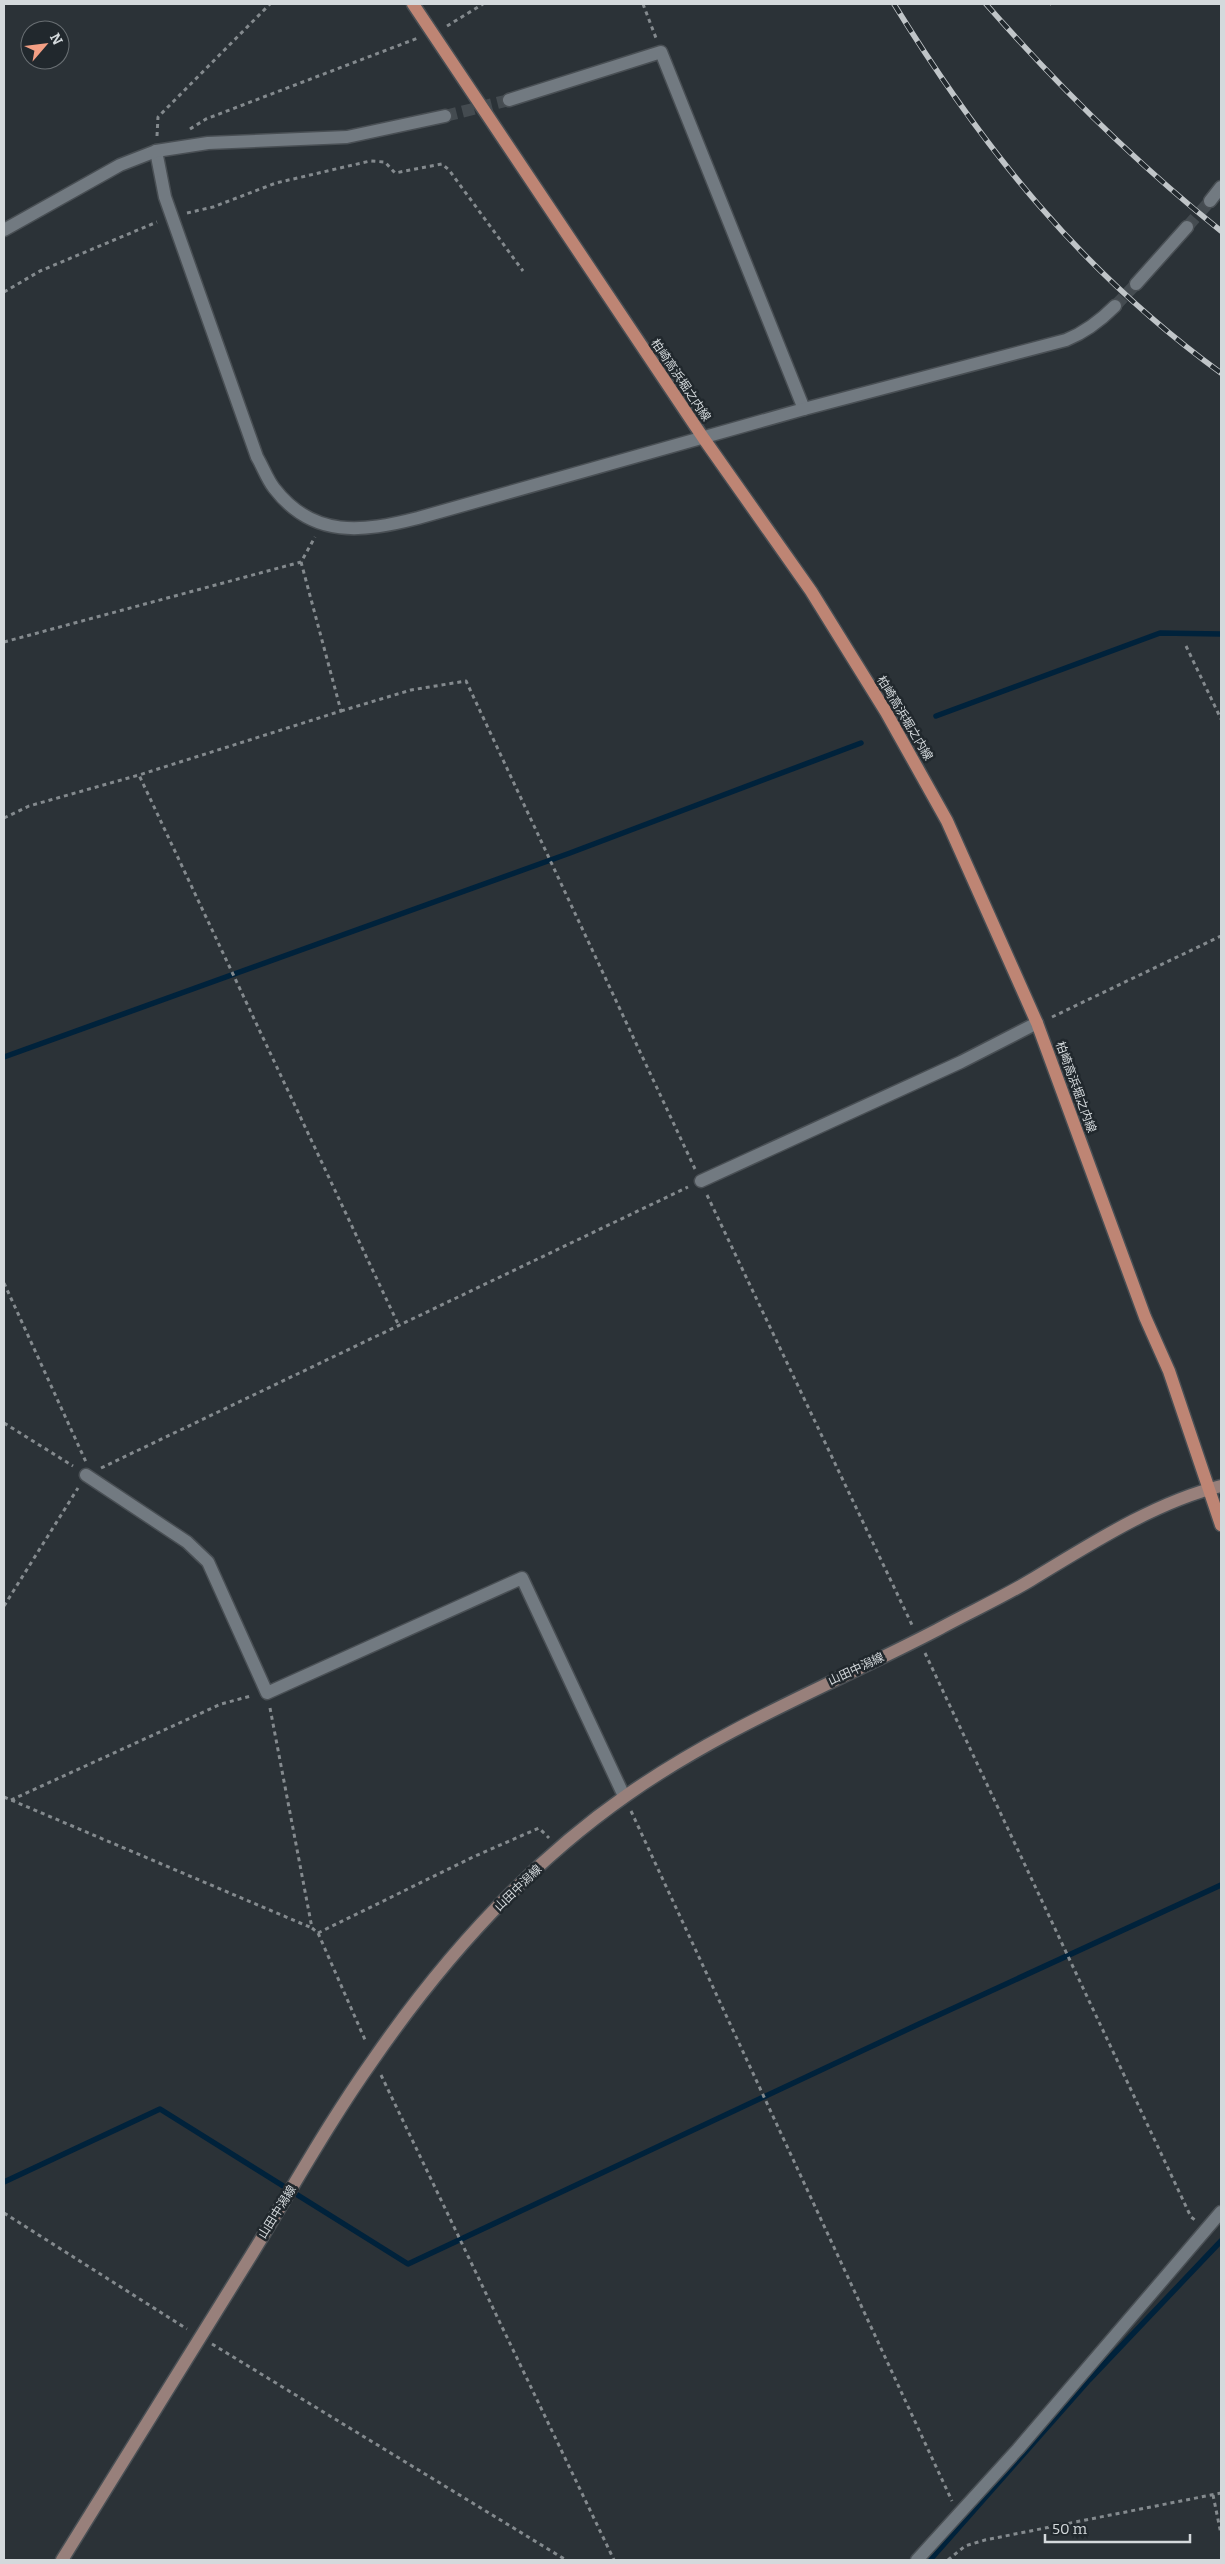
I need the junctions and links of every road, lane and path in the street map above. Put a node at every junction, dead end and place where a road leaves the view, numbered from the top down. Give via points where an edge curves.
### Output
1 (270, 4) edge
2 (483, 4) edge
3 (643, 4) edge
4 (414, 5) edge
5 (447, 26) dead end
6 (418, 38) dead end
7 (661, 52) junction
8 (510, 100) tunnel mouth
9 (445, 116) tunnel mouth
10 (189, 130) dead end
11 (156, 151) junction
12 (1221, 187) edge
13 (1210, 200) tunnel mouth
14 (173, 217) junction
15 (1187, 227) tunnel mouth
16 (4, 230) edge
17 (523, 270) dead end
18 (1136, 284) tunnel mouth
19 (4, 292) edge
20 (1115, 306) tunnel mouth
21 (804, 409) junction
22 (704, 438) junction
23 (323, 524) junction
24 (301, 562) junction
25 (4, 642) edge
26 (1186, 646) dead end
27 (341, 711) junction
28 (1221, 719) edge
29 (140, 775) junction
30 (4, 818) edge
31 (1221, 936) edge
32 (1038, 1023) junction
33 (700, 1181) junction
34 (4, 1283) edge
35 (399, 1326) junction
36 (4, 1423) edge
37 (86, 1475) junction
38 (1221, 1486) edge
39 (1208, 1489) junction
40 (1221, 1525) edge
41 (4, 1606) edge
42 (919, 1639) junction
43 (267, 1693) junction
44 (624, 1796) junction
45 (4, 1797) edge
46 (11, 1800) junction
47 (558, 1850) junction
48 (312, 1928) junction
49 (318, 1933) junction
50 (373, 2059) junction
51 (1221, 2212) edge
52 (4, 2213) edge
53 (1207, 2228) junction
54 (200, 2337) junction
55 (1221, 2493) edge
56 (1213, 2495) junction
57 (958, 2513) junction
58 (1221, 2534) edge
59 (62, 2560) edge
60 (566, 2560) edge
61 (614, 2560) edge
62 (917, 2560) edge
63 (948, 2560) edge

1 - 11 path via 158,117
2 - 5 path
3 - 7 path
4 - 22 main road, 柏崎高浜堀之内線
6 - 10 path via 206,119
7 - 8 street
7 - 21 street
9 - 11 street via 347,137 208,143
11 - 14 street via 165,197
11 - 16 street via 120,165
12 - 13 street
14 - 17 path via 213,207 276,183 370,162 385,162 395,173 442,164
14 - 19 path via 40,271
14 - 23 street via 257,457 274,487 293,508 310,520
15 - 18 street
20 - 21 street via 1081,334 1066,340
21 - 22 street
22 - 23 street via 383,527 352,529
22 - 32 main road, 柏崎高浜堀之内線 via 811,591 919,768 947,820
23 - 24 path
24 - 25 path
24 - 27 path
26 - 28 path
27 - 29 path
27 - 33 path via 411,690 466,681
29 - 30 path via 29,806
29 - 35 path
31 - 32 path
32 - 33 street via 961,1062
32 - 39 main road, 柏崎高浜堀之内線 via 1145,1317 1169,1371
33 - 35 path
33 - 42 path
34 - 37 path via 86,1458
35 - 37 path
36 - 37 path
37 - 41 path
37 - 43 street via 187,1542 208,1562
38 - 39 main road, 山田中潟線
39 - 40 main road, 柏崎高浜堀之内線
39 - 42 main road, 山田中潟線 via 1084,1546 1028,1582
42 - 44 main road, 山田中潟線 via 736,1727
42 - 53 path via 1191,2217
43 - 44 street via 522,1578
43 - 46 path via 220,1704
43 - 48 path
44 - 47 main road, 山田中潟線
44 - 57 path
45 - 46 path
46 - 48 path
47 - 49 path via 539,1828
47 - 50 main road, 山田中潟線 via 451,1959
48 - 49 path
49 - 50 path
50 - 54 main road, 山田中潟線
50 - 61 path
51 - 53 street
52 - 54 path
53 - 57 street via 1018,2449
54 - 59 main road, 山田中潟線
54 - 60 path
55 - 56 path
56 - 58 path
56 - 63 path via 985,2540 965,2546
57 - 62 street

